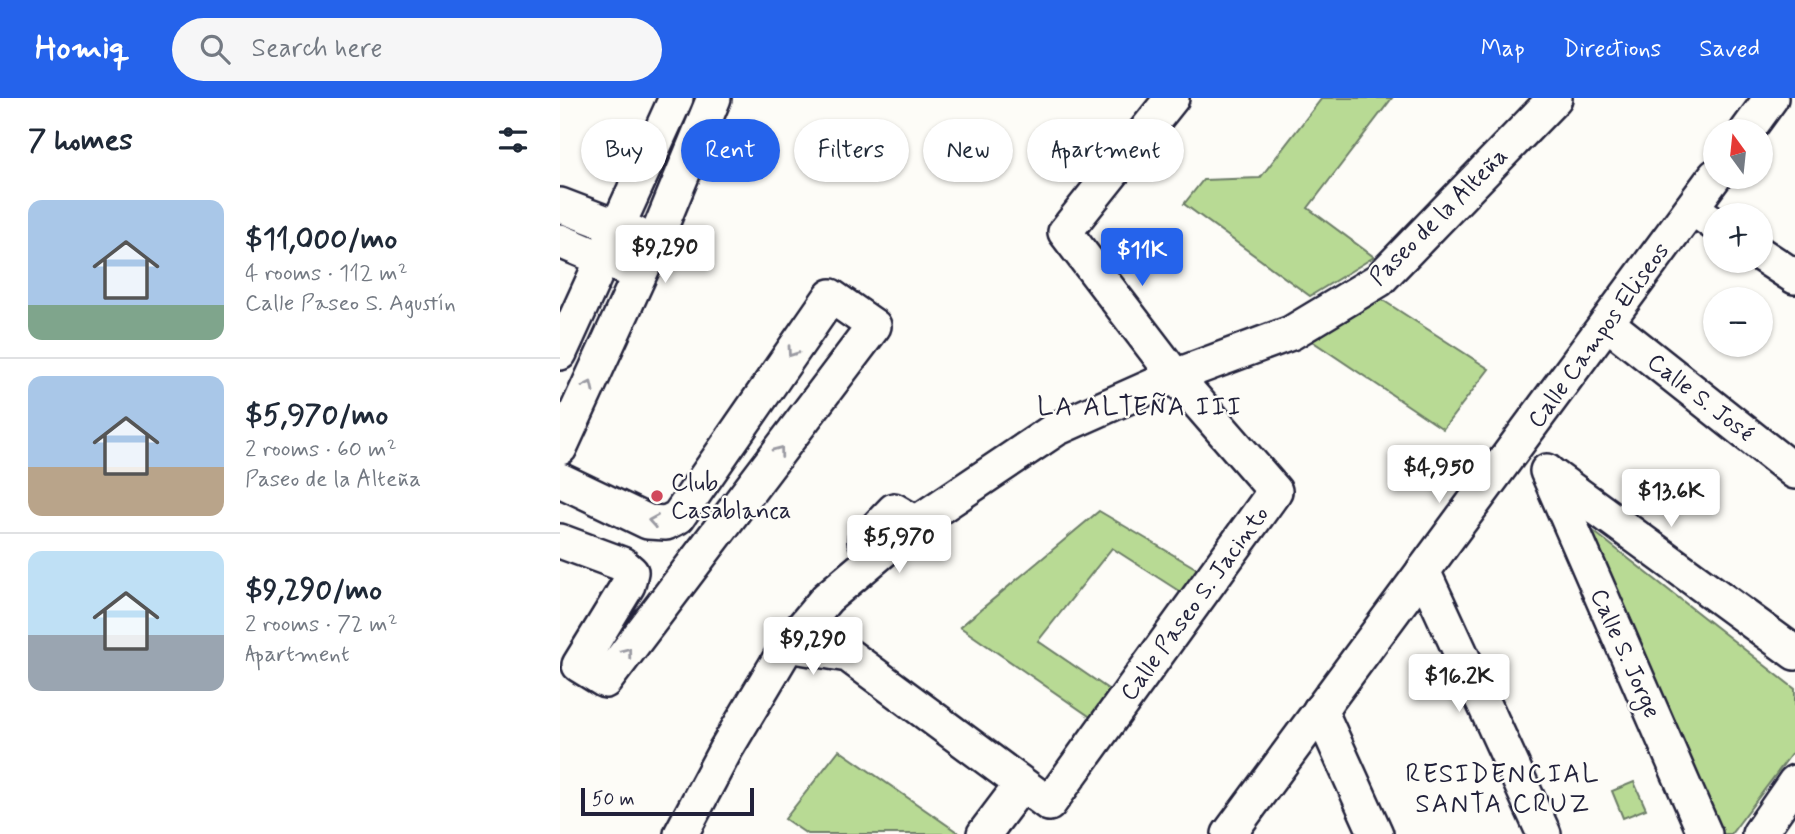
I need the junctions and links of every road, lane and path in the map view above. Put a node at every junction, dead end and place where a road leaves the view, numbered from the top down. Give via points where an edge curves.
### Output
1 (676, 98) edge
2 (714, 98) edge
3 (1172, 98) edge
4 (1555, 98) edge
5 (1771, 98) edge
6 (1756, 119) edge
7 (560, 205) edge
8 (1703, 216) edge
9 (618, 226) junction
10 (560, 241) edge
11 (655, 241) junction
12 (602, 259) junction
13 (1773, 263) edge
14 (640, 274) junction
15 (1795, 277) edge
16 (1607, 323) junction
17 (560, 353) edge
18 (1175, 376) junction
19 (1516, 446) junction
20 (560, 448) edge
21 (1547, 471) junction
22 (1795, 472) edge
23 (560, 480) edge
24 (560, 541) edge
25 (1423, 571) junction
26 (827, 598) junction
27 (788, 645) junction
28 (1795, 653) edge
29 (848, 656) junction
30 (1321, 710) junction
31 (1795, 782) edge
32 (1021, 785) junction
33 (1795, 813) edge
34 (681, 834) edge
35 (984, 834) edge
36 (1229, 834) edge
37 (1376, 834) edge
38 (1545, 834) edge
39 (1705, 834) edge
40 (1759, 834) edge
41 (1780, 834) edge

1 - 9 street
2 - 11 street
3 - 18 street via 1065,232
4 - 18 street, Paseo de la Alteña via 1379,279 1291,333
5 - 6 street
7 - 9 street
8 - 16 street, Calle Campos Eliseos
9 - 11 street
9 - 12 street
10 - 12 street
11 - 14 street
12 - 14 street
12 - 17 street
13 - 15 street
20 -> 14 street
16 - 19 street, Calle Campos Eliseos
16 - 22 street, Calle S. José
18 - 26 street, Paseo de la Alteña via 1056,429 916,523
18 - 32 street, Calle Paseo S. Jacinto via 1275,491 1049,804
19 - 21 street
19 - 25 street, Calle Campos Eliseos
21 - 28 street
21 - 39 street, Calle S. Jorge
24 -> 23 street via 622,564 631,572 628,585 579,665 605,681 874,326 831,296 678,517 666,523 648,522
25 - 30 street, Calle Campos Eliseos
25 - 38 street
26 - 27 street, Paseo de la Alteña
26 - 29 street
27 - 29 street
27 - 34 street, Paseo de la Alteña
29 - 32 street
30 - 36 street, Calle Campos Eliseos
30 - 37 street
31 - 40 street
32 - 35 street
33 - 41 street

